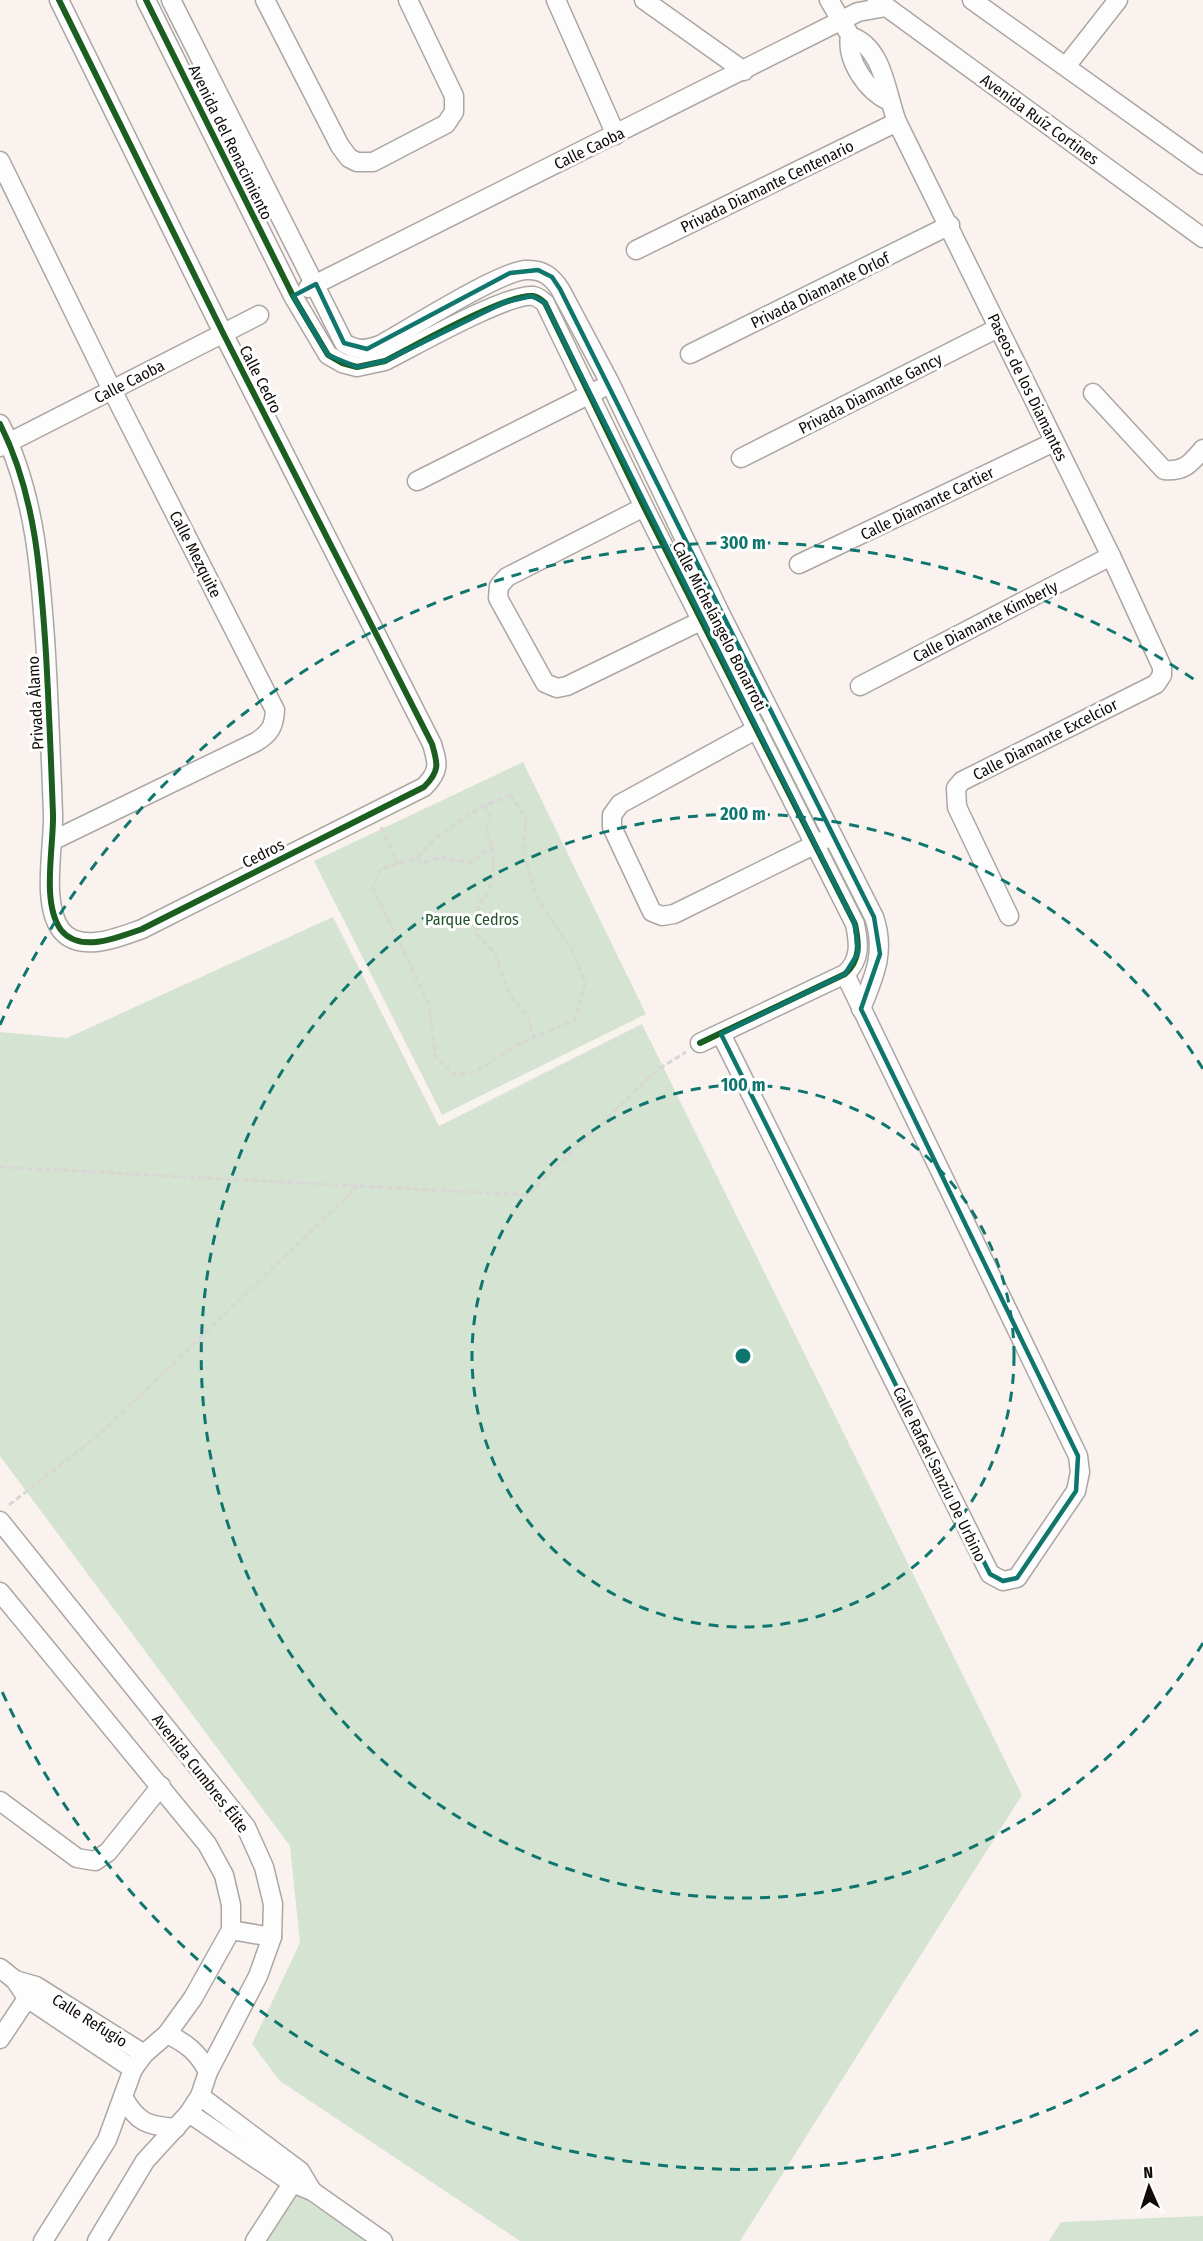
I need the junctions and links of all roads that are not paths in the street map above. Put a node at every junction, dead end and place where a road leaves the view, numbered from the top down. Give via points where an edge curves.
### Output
1 (59, 0) edge
2 (146, 0) edge
3 (171, 0) edge
4 (265, 0) edge
5 (408, 0) edge
6 (556, 0) edge
7 (645, 0) edge
8 (829, 0) edge
9 (972, 0) edge
10 (1118, 0) edge
11 (882, 3) edge
12 (846, 29) junction
13 (1067, 65) junction
14 (744, 71) junction
15 (897, 122) junction
16 (616, 135) junction
17 (0, 161) edge
18 (1203, 165) edge
19 (950, 225) junction
20 (1203, 238) edge
21 (636, 250) dead end
22 (538, 270) junction
23 (316, 284) junction
24 (293, 296) junction
25 (532, 296) junction
26 (259, 315) dead end
27 (998, 327) junction
28 (223, 333) junction
29 (354, 349) junction
30 (690, 354) dead end
31 (342, 363) junction
32 (610, 383) junction
33 (112, 390) junction
34 (1094, 393) dead end
35 (590, 395) junction
36 (0, 424) edge
37 (1054, 441) junction
38 (5, 445) edge
39 (1203, 449) edge
40 (741, 458) dead end
41 (417, 482) dead end
42 (644, 507) junction
43 (1111, 556) junction
44 (799, 564) dead end
45 (719, 611) junction
46 (702, 620) junction
47 (1162, 675) joint
48 (860, 686) dead end
49 (758, 729) junction
50 (437, 770) joint
51 (832, 837) junction
52 (54, 840) junction
53 (813, 846) junction
54 (1009, 916) dead end
55 (92, 943) joint
56 (845, 974) junction
57 (861, 1009) junction
58 (721, 1034) junction
59 (700, 1043) road end
60 (0, 1521) edge
61 (0, 1592) edge
62 (161, 1786) junction
63 (0, 1801) edge
64 (231, 1930) junction
65 (272, 1937) junction
66 (0, 1968) edge
67 (31, 1992) junction
68 (167, 2034) junction
69 (0, 2039) edge
70 (144, 2054) junction
71 (133, 2069) junction
72 (208, 2072) junction
73 (200, 2096) junction
74 (123, 2097) junction
75 (189, 2113) junction
76 (176, 2128) junction
77 (296, 2177) junction
78 (43, 2241) edge
79 (97, 2241) edge
80 (255, 2241) edge
81 (383, 2241) edge

1 - 28 street, Calle Cedro
2 - 24 street, Avenida del Renacimiento
3 - 23 street, Avenida del Renacimiento
4 - 5 street via 340,147 357,162 373,162 446,124 454,112 454,96
6 - 16 street
7 - 14 street
8 - 12 street
9 - 13 street
10 - 13 street
11 - 12 street, Calle Caoba via 868,8
11 - 20 street, Avenida Ruíz Cortines
12 - 14 street, Calle Caoba
12 - 15 street, Paseos de los Diamantes via 861,39 874,57 885,79
13 - 18 street
14 - 16 street, Calle Caoba
15 - 19 street, Paseos de los Diamantes
15 - 21 street, Privada Diamante Centenario
16 - 23 street, Calle Caoba
17 - 33 street, Calle Mezquite
19 - 27 street, Paseos de los Diamantes
19 - 30 street, Privada Diamante Orlof
22 - 25 street
22 - 29 street via 510,273 380,345
22 - 32 street, Calle Michelángelo Bonarroti via 552,277
23 - 24 street, Calle Caoba
23 - 29 street, Avenida del Renacimiento via 344,343
24 - 31 street, Avenida del Renacimiento via 328,354
25 - 31 street via 505,302 385,361 357,367
25 - 35 street, Calle Michelángelo Bonarroti via 545,303
26 - 28 street, Calle Caoba
27 - 37 street, Paseos de los Diamantes
27 - 40 street, Privada Diamante Gancy
28 - 33 street, Calle Caoba
28 - 50 street, Calle Cedro via 432,744
29 - 31 street
32 - 35 street
32 - 45 street, Calle Michelángelo Bonarroti
33 - 38 street, Calle Caoba
33 - 52 street, Calle Mezquite via 276,710 269,734 256,742
34 - 39 street via 1164,470 1177,472 1188,468
35 - 41 street
35 - 42 street, Calle Michelángelo Bonarroti
36 - 38 street, Privada Álamo
37 - 43 street, Paseos de los Diamantes
37 - 44 street, Calle Diamante Cartier
38 - 52 street, Privada Álamo via 29,506 41,575
42 - 46 street, Calle Michelángelo Bonarroti
42 - 46 street via 507,577 499,586 498,598 545,683 557,688
43 - 47 street, Paseos de los Diamantes via 1162,667
43 - 48 street, Calle Diamante Kimberly
45 - 46 street
45 - 51 street, Calle Michelángelo Bonarroti
46 - 49 street, Calle Michelángelo Bonarroti
47 - 54 street, Calle Diamante Excelcior via 1156,684 962,781 956,788 957,807
49 - 53 street, Calle Michelángelo Bonarroti
49 - 53 street via 620,804 612,815 612,827 652,912 662,916 674,914
50 - 55 street, Cedros via 424,786 142,929
51 - 53 street
51 - 57 street, Calle Michelángelo Bonarroti via 880,934 877,969
52 - 55 street, Privada Álamo via 50,889 55,920 62,932
53 - 56 street, Calle Michelángelo Bonarroti via 855,924 858,953 854,967
56 - 57 street, Calle Rafael Sanziu De Urbino
56 - 58 street
57 - 58 street, Calle Rafael Sanziu De Urbino via 1078,1456 1076,1491 1017,1578 1003,1581 990,1574
58 - 59 street
60 - 65 street, Avenida Cumbres Élite via 246,1827 264,1867 273,1904
61 - 62 street
62 - 63 street via 108,1852 95,1861 77,1858
62 - 64 street via 207,1844 224,1875 231,1905
64 - 65 street
64 - 68 street via 211,1970
65 - 72 street, Avenida Cumbres Élite via 258,1976
66 - 67 street, Calle Refugio
67 - 69 street, Calle Refugio
67 - 70 street, Calle Refugio
67 - 71 street, Calle Refugio
68 - 70 street
68 - 72 street via 189,2046
70 - 71 street
71 - 74 street
72 - 73 street, Avenida Cumbres Élite
73 - 75 street, Avenida Cumbres Élite
73 - 77 street
74 - 76 street via 133,2115 147,2123
74 - 78 street via 107,2140
75 - 76 street, Avenida Cumbres Élite
75 - 77 street
76 - 79 street, Avenida Cumbres Élite via 145,2161
77 - 80 street
77 - 81 street

